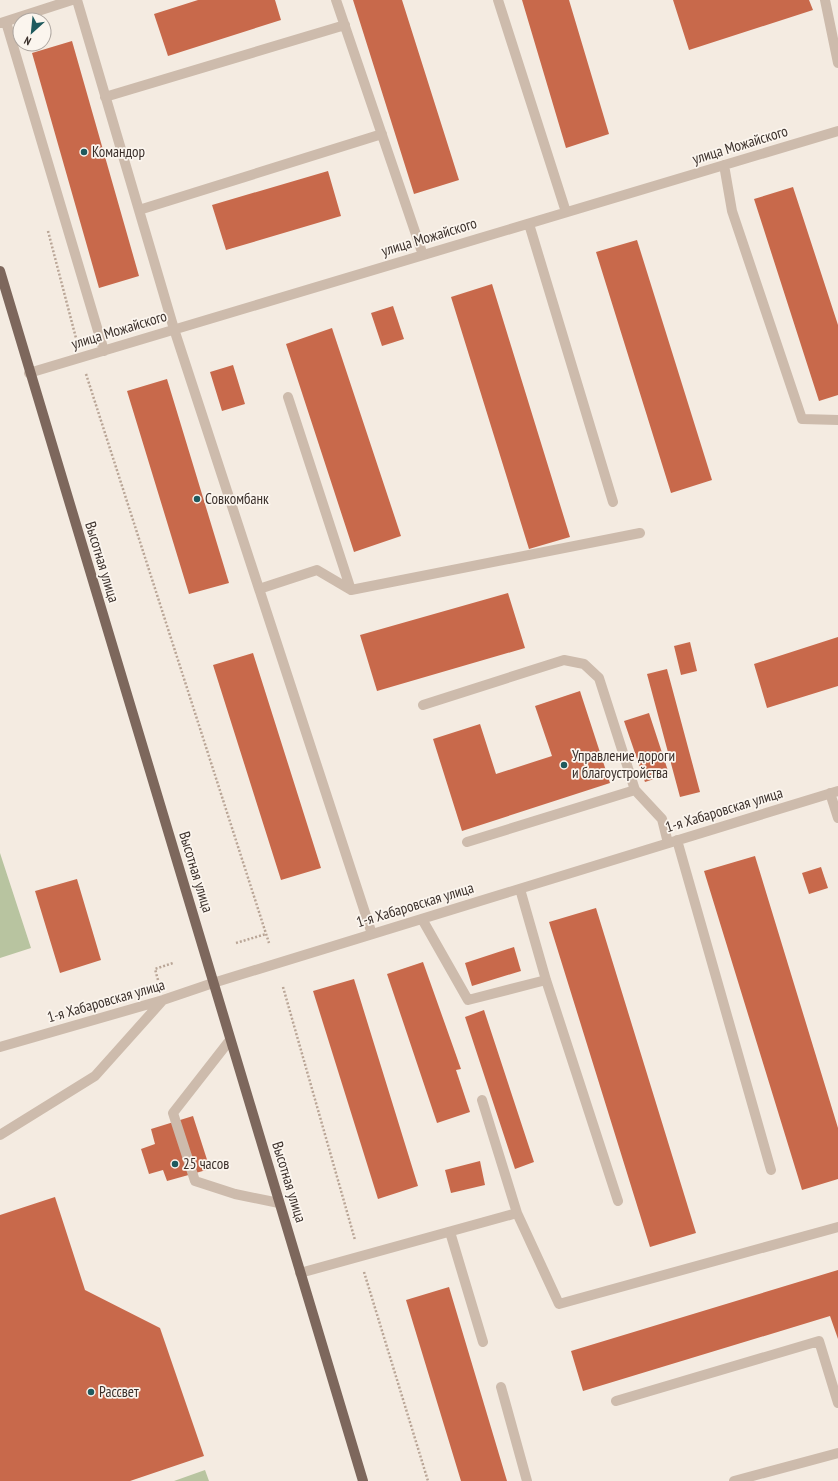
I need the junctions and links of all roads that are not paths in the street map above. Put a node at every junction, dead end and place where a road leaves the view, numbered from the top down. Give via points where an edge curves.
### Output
1 (72, 0) edge
2 (77, 0) edge
3 (336, 0) edge
4 (498, 0) edge
5 (825, 0) edge
6 (3, 23) edge
7 (345, 25) junction
8 (838, 63) edge
9 (104, 97) junction
10 (838, 131) edge
11 (382, 134) junction
12 (724, 165) junction
13 (139, 210) junction
14 (566, 212) junction
15 (529, 224) junction
16 (423, 255) junction
17 (0, 272) edge
18 (174, 329) junction
19 (104, 350) junction
20 (29, 373) junction
21 (288, 397) dead end
22 (838, 420) edge
23 (613, 502) dead end
24 (640, 533) dead end
25 (259, 589) junction
26 (351, 590) junction
27 (423, 705) dead end
28 (635, 790) junction
29 (834, 792) edge
30 (838, 818) edge
31 (467, 842) dead end
32 (672, 842) junction
33 (520, 889) junction
34 (422, 919) junction
35 (372, 934) junction
36 (546, 980) junction
37 (213, 983) junction
38 (163, 1000) junction
39 (230, 1040) junction
40 (0, 1047) edge
41 (482, 1100) dead end
42 (0, 1135) edge
43 (771, 1170) dead end
44 (618, 1201) dead end
45 (279, 1203) junction
46 (516, 1213) junction
47 (838, 1227) edge
48 (450, 1232) junction
49 (300, 1273) junction
50 (483, 1342) dead end
51 (501, 1387) dead end
52 (616, 1401) dead end
53 (838, 1403) edge
54 (838, 1453) edge
55 (363, 1481) edge
56 (527, 1481) edge
57 (734, 1481) edge

1 - 6 street
2 - 9 street
3 - 7 street
4 - 14 street
5 - 8 street
6 - 19 street
7 - 9 street
7 - 11 street
9 - 13 street
10 - 12 street, улица Можайского
11 - 13 street
11 - 16 street
12 - 14 street, улица Можайского
12 - 22 street via 732,211 802,419
13 - 18 street
14 - 15 street, улица Можайского
15 - 16 street, улица Можайского
15 - 23 street
16 - 18 street, улица Можайского
17 - 20 main road, Высотная улица
18 - 19 street, улица Можайского
18 - 25 street
19 - 20 street, улица Можайского
20 - 37 main road, Высотная улица
21 - 26 street
24 - 26 street
25 - 26 street via 317,570
25 - 35 street
27 - 28 street via 564,660 584,664 599,678
28 - 31 street
28 - 32 street via 662,819
29 - 30 street
29 - 32 street, 1-я Хабаровская улица
32 - 33 street, 1-я Хабаровская улица
32 - 43 street
33 - 34 street, 1-я Хабаровская улица
33 - 36 street
34 - 35 street, 1-я Хабаровская улица
34 - 36 street via 468,1000
35 - 37 street, 1-я Хабаровская улица
36 - 44 street
37 - 38 street, 1-я Хабаровская улица
37 - 39 main road, Высотная улица
38 - 40 street, 1-я Хабаровская улица
38 - 42 street via 95,1076
39 - 45 main road, Высотная улица
39 - 45 street via 173,1113 194,1182
41 - 46 street
45 - 49 main road, Высотная улица
46 - 47 street via 559,1304
46 - 48 street
48 - 49 street
48 - 50 street
49 - 55 main road, Высотная улица
51 - 56 street
52 - 53 street via 819,1341
54 - 57 street

